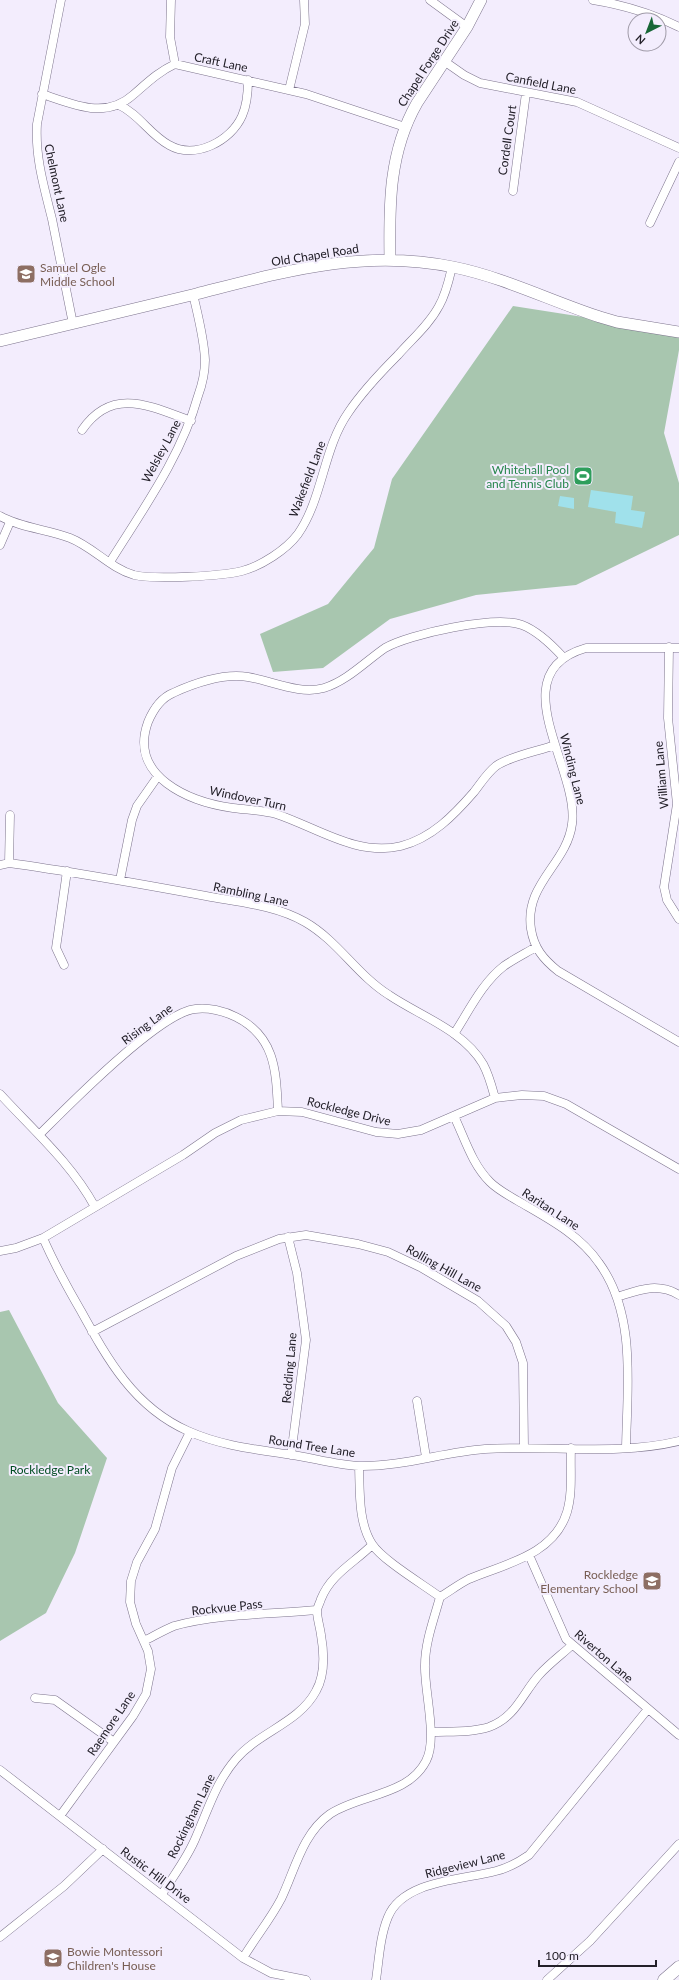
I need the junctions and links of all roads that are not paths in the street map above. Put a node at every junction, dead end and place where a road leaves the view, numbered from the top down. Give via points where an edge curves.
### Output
1 (61, 0) edge
2 (171, 0) edge
3 (304, 0) edge
4 (430, 0) edge
5 (481, 0) edge
6 (593, 0) edge
7 (467, 27) junction
8 (679, 27) edge
9 (444, 61) junction
10 (175, 64) junction
11 (248, 80) junction
12 (289, 90) junction
13 (526, 93) junction
14 (42, 94) junction
15 (119, 105) junction
16 (405, 127) junction
17 (679, 148) edge
18 (679, 162) edge
19 (513, 191) dead end
20 (650, 223) dead end
21 (390, 260) junction
22 (452, 267) junction
23 (193, 294) junction
24 (73, 324) junction
25 (679, 332) edge
26 (0, 341) edge
27 (191, 421) junction
28 (82, 430) dead end
29 (0, 516) edge
30 (10, 522) junction
31 (0, 545) edge
32 (110, 562) junction
33 (669, 647) junction
34 (679, 648) edge
35 (563, 658) junction
36 (556, 745) junction
37 (158, 776) junction
38 (10, 815) dead end
39 (10, 863) junction
40 (0, 864) edge
41 (67, 871) junction
42 (120, 880) junction
43 (679, 919) edge
44 (536, 948) junction
45 (64, 965) dead end
46 (454, 1034) junction
47 (679, 1042) edge
48 (0, 1094) edge
49 (495, 1098) junction
50 (278, 1111) junction
51 (454, 1116) junction
52 (40, 1134) junction
53 (679, 1169) edge
54 (95, 1207) junction
55 (288, 1236) junction
56 (43, 1238) junction
57 (0, 1251) edge
58 (679, 1295) edge
59 (617, 1297) junction
60 (92, 1332) junction
61 (417, 1401) dead end
62 (190, 1432) junction
63 (679, 1441) edge
64 (524, 1448) junction
65 (571, 1448) junction
66 (626, 1448) junction
67 (291, 1455) junction
68 (426, 1457) junction
69 (359, 1466) junction
70 (372, 1545) junction
71 (529, 1556) junction
72 (440, 1597) junction
73 (317, 1610) junction
74 (144, 1641) junction
75 (571, 1646) junction
76 (35, 1698) dead end
77 (648, 1709) junction
78 (431, 1732) junction
79 (679, 1734) edge
80 (114, 1742) junction
81 (0, 1770) edge
82 (60, 1816) junction
83 (679, 1844) edge
84 (103, 1849) junction
85 (162, 1894) junction
86 (0, 1937) edge
87 (243, 1958) junction
88 (679, 1967) edge
89 (306, 1980) edge
90 (376, 1980) edge
91 (546, 1980) edge
92 (664, 1980) edge

1 - 14 street, Chelmont Lane
2 - 10 street via 170,37
3 - 12 street via 304,31
4 - 7 street
5 - 7 street, Chapel Forge Drive
6 - 8 street via 626,6
7 - 9 street, Chapel Forge Drive
9 - 13 street, Canfield Lane via 464,76 480,83
9 - 16 street, Chapel Forge Drive via 417,102
10 - 11 street, Craft Lane
10 - 15 street, Craft Lane via 152,76
11 - 12 street, Craft Lane
11 - 15 street via 242,116 232,131 216,144 195,150 171,146 156,136 129,110
12 - 16 street, Craft Lane
13 - 17 street, Canfield Lane via 577,102
13 - 19 street, Cordell Court
14 - 15 street, Craft Lane via 92,109
14 - 24 street, Chelmont Lane via 36,152
16 - 21 street, Chapel Forge Drive via 396,154 391,182
18 - 20 street
21 - 22 street, Old Chapel Road
21 - 23 street, Old Chapel Road via 354,260 314,266
22 - 25 street, Old Chapel Road via 496,279 600,317
22 - 32 street, Wakefield Lane via 443,298 431,320 370,385 347,415 328,457 307,519 289,544 254,566 230,573 146,577 134,575
23 - 24 street, Old Chapel Road
23 - 27 street, Welsley Lane via 205,362 203,380
24 - 26 street, Old Chapel Road
27 - 28 street via 152,407 127,403 101,410 90,418
27 - 32 street, Welsley Lane via 172,461
29 - 30 street, Wakefield Lane
30 - 31 street
30 - 32 street, Wakefield Lane via 73,539
33 - 34 street, Winding Lane
33 - 35 street, Winding Lane via 586,648
33 - 43 street, William Lane via 668,718 677,804 664,887 667,900
35 - 36 street, Winding Lane via 551,674 544,698 545,712
35 - 37 street, Windover Turn via 551,644 525,626 501,622 432,632 399,641 338,682 323,689 298,688 243,676 197,684 168,696 158,704 149,719 145,751
36 - 37 street, Windover Turn via 498,764 459,808 433,832 413,842 390,848 353,844 275,814 203,801 180,791
36 - 44 street, Winding Lane via 570,796 572,824 563,848 534,897 530,922
37 - 42 street via 137,806
38 - 39 street
39 - 40 street, Rambling Lane
39 - 41 street, Rambling Lane
41 - 42 street, Rambling Lane
41 - 45 street via 56,948
42 - 46 street, Rambling Lane via 266,907 295,916 327,938 378,988
44 - 46 street via 505,965 495,974 484,986
44 - 47 street, Winding Lane via 558,971
46 - 49 street, Rambling Lane via 482,1064
48 - 52 street
49 - 51 street, Rockledge Drive
49 - 53 street, Rockledge Drive via 533,1095 555,1099
50 - 51 street, Rockledge Drive via 302,1112 376,1132 398,1134 422,1130
50 - 52 street, Rising Lane via 274,1064 259,1035 248,1024 224,1012 194,1009 175,1016 142,1040 76,1098
50 - 54 street, Rockledge Drive via 241,1120 216,1133
51 - 59 street, Raritan Lane via 483,1174 503,1193 560,1227 582,1244 600,1264
52 - 54 street via 70,1169
54 - 56 street, Rockledge Drive
55 - 60 street, Rolling Hill Lane via 236,1256
55 - 64 street, Rolling Hill Lane via 306,1235 339,1240 388,1252 470,1296 496,1316 510,1333 523,1363
55 - 67 street, Redding Lane via 297,1273 306,1340
56 - 57 street, Rockledge Drive
56 - 60 street, Round Tree Lane
58 - 59 street via 671,1290 655,1287
59 - 66 street, Raritan Lane via 626,1341
60 - 62 street, Round Tree Lane via 118,1374 136,1394 167,1420
61 - 68 street
62 - 67 street, Round Tree Lane via 226,1444
62 - 74 street, Raemore Lane via 172,1468 155,1530 131,1581 130,1602
63 - 66 street, Round Tree Lane via 648,1448
64 - 65 street, Round Tree Lane
64 - 68 street, Round Tree Lane via 466,1450
65 - 66 street, Round Tree Lane
65 - 71 street via 570,1497 564,1520 553,1537
67 - 69 street, Round Tree Lane
68 - 69 street, Round Tree Lane
69 - 70 street via 363,1521
70 - 72 street
70 - 73 street via 359,1558 345,1566 331,1582
71 - 72 street via 470,1579
71 - 75 street, Riverton Lane via 561,1632
72 - 78 street via 425,1663
73 - 74 street, Rockvue Pass via 187,1624 165,1630
73 - 85 street, Rockingham Lane via 323,1657 317,1689 304,1707 236,1758 221,1780 190,1851
74 - 80 street, Raemore Lane via 151,1661 149,1684 141,1703
75 - 77 street, Riverton Lane
75 - 78 street via 539,1675 521,1702 499,1722 473,1730
76 - 80 street via 56,1700
77 - 79 street, Riverton Lane
77 - 90 street, Ridgeview Lane via 529,1855 497,1871 421,1887 399,1901 388,1915 384,1927
78 - 87 street via 426,1761 411,1779 337,1810 315,1830 300,1852 280,1900
80 - 82 street, Raemore Lane
81 - 82 street, Rustic Hill Drive
82 - 84 street, Rustic Hill Drive
83 - 91 street via 590,1941
84 - 85 street, Rustic Hill Drive
84 - 86 street via 64,1886
85 - 87 street, Rustic Hill Drive
87 - 89 street, Rustic Hill Drive via 270,1973
88 - 92 main road

